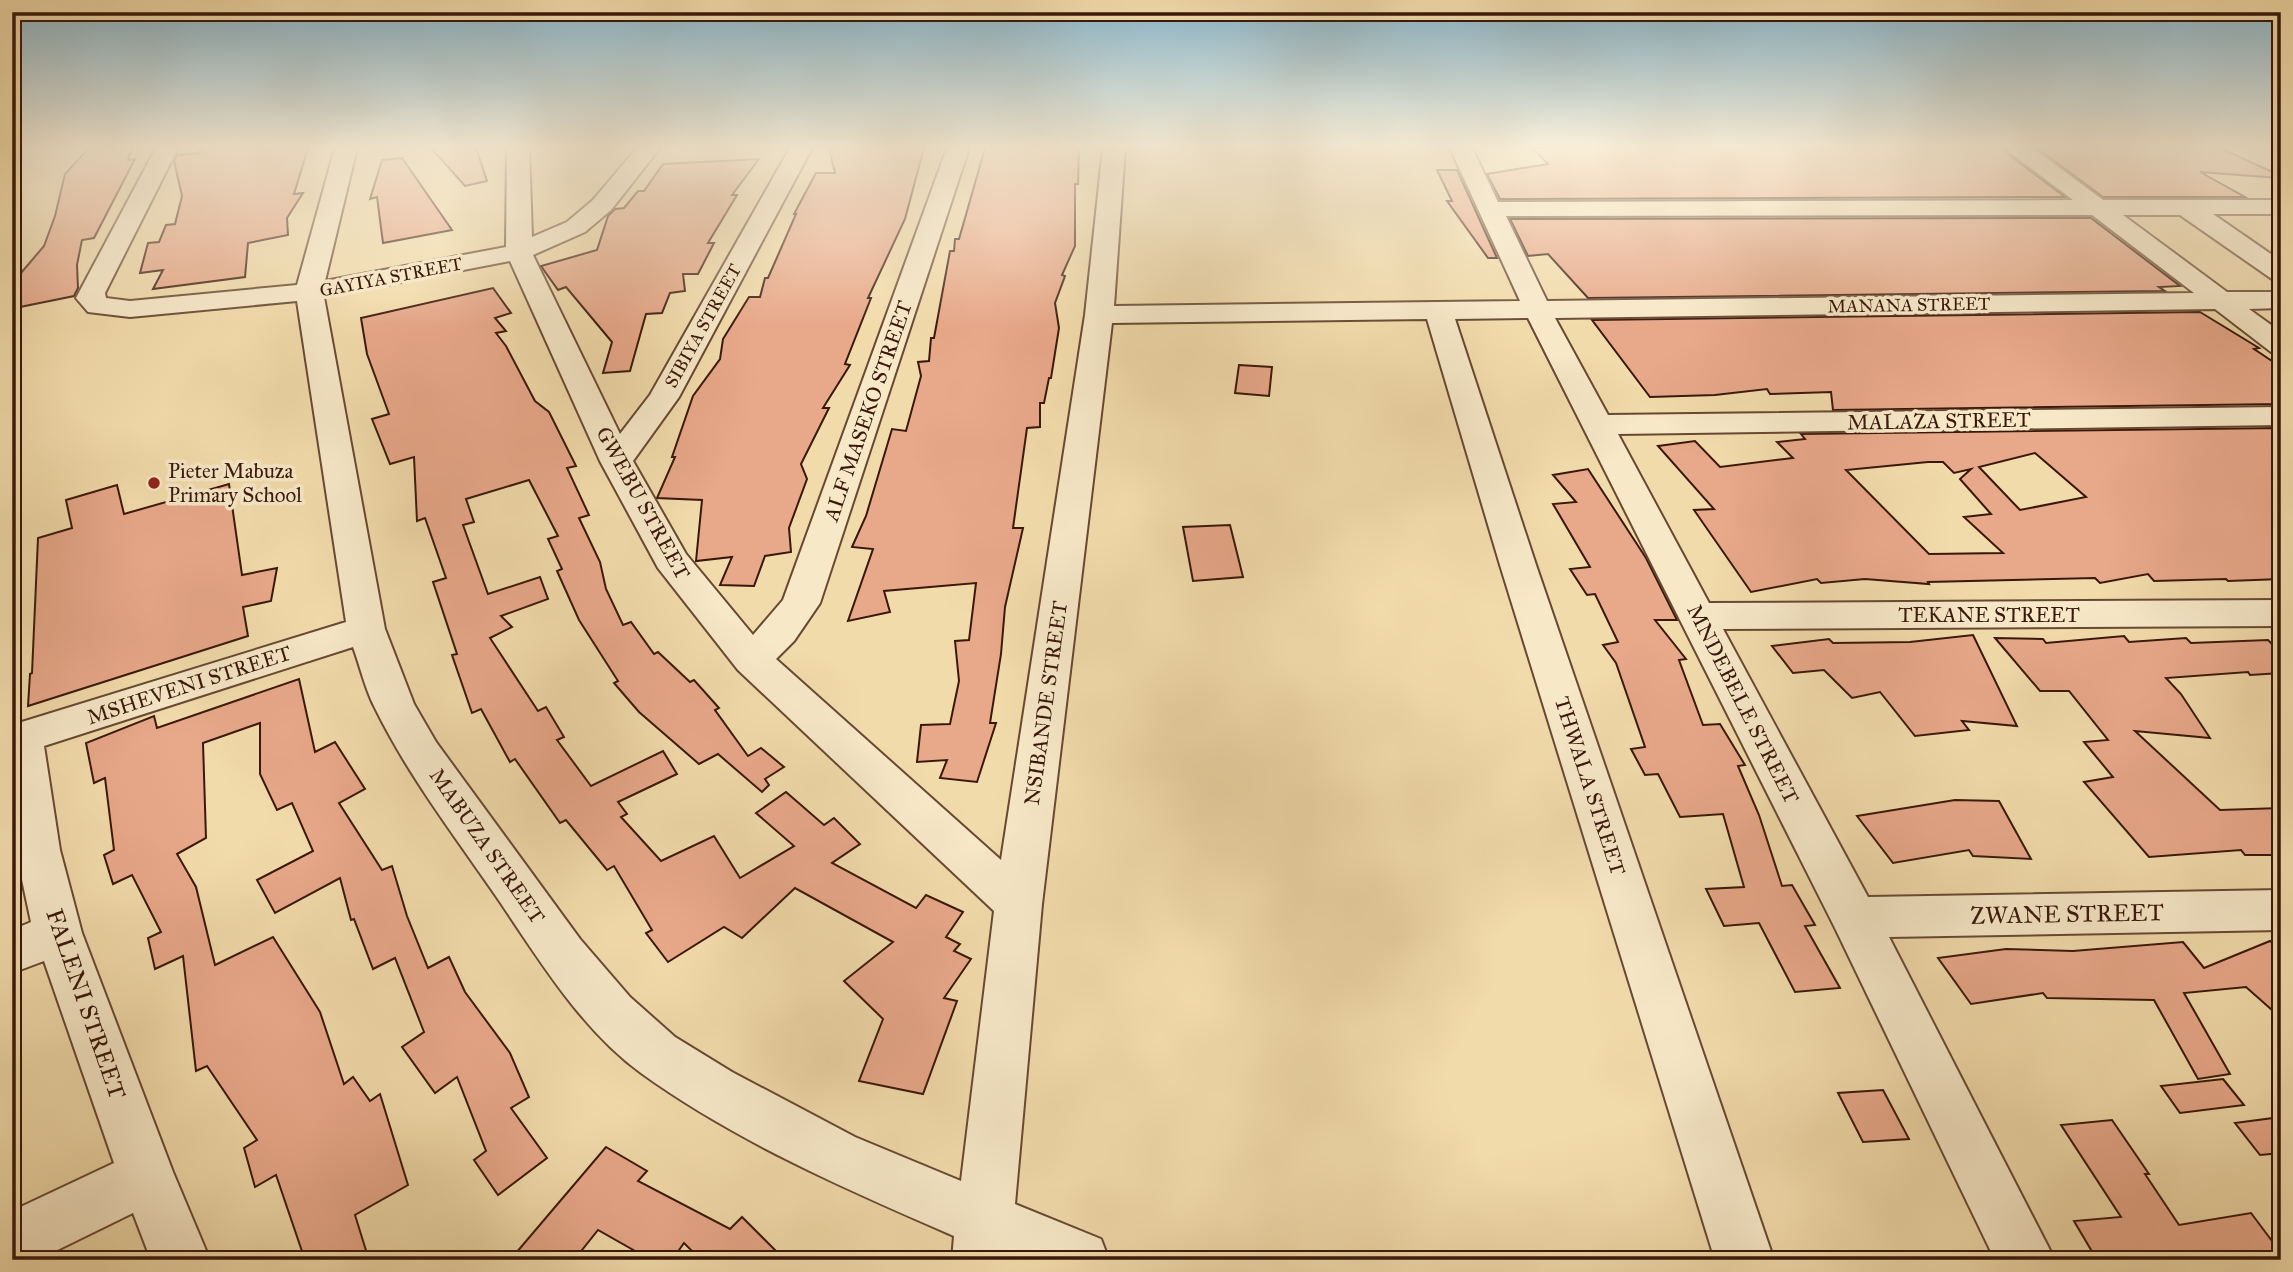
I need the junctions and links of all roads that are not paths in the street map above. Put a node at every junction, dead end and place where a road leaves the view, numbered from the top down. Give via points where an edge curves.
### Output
1 (136, 207) edge
2 (331, 207) edge
3 (519, 207) edge
4 (599, 207) edge
5 (768, 207) edge
6 (938, 207) edge
7 (1109, 207) edge
8 (2247, 207) edge
9 (2187, 208) junction
10 (1491, 209) joint
11 (2098, 209) junction
12 (519, 252) junction
13 (2281, 273) edge
14 (309, 292) junction
15 (2281, 300) edge
16 (2220, 301) junction
17 (1537, 309) junction
18 (1438, 310) junction
19 (1098, 315) junction
20 (2281, 346) edge
21 (2281, 416) edge
22 (1597, 425) junction
23 (616, 461) junction
24 (2281, 613) edge
25 (1698, 616) junction
26 (366, 629) junction
27 (752, 660) junction
28 (17, 740) edge
29 (1018, 904) junction
30 (2281, 909) edge
31 (1854, 918) junction
32 (58, 933) junction
33 (12, 952) edge
34 (147, 1177) junction
35 (984, 1240) edge
36 (12, 1241) edge
37 (181, 1260) edge
38 (1080, 1260) edge
39 (1745, 1260) edge
40 (2026, 1260) edge

1 - 14 street, GAYIYA STREET via 91,293 93,303 130,309
2 - 14 street, MABUZA STREET
3 - 12 street, GWEBU STREET
4 - 12 street, GAYIYA STREET via 576,227
5 - 23 street, SIBIYA STREET via 664,397
6 - 27 street, ALF MASEKO STREET via 801,603
7 - 19 street, NSIBANDE STREET
8 - 9 street
9 - 11 street
9 - 13 street
10 - 11 street
10 - 17 street, MNDEBELE STREET
11 - 16 street
12 - 14 street, GAYIYA STREET
12 - 23 street, GWEBU STREET
14 - 26 street, MABUZA STREET
15 - 16 street, MANANA STREET
16 - 17 street, MANANA STREET
16 - 20 street
17 - 18 street, MANANA STREET
17 - 22 street, MNDEBELE STREET
18 - 19 street, MANANA STREET
18 - 39 street, THWALA STREET
19 - 29 street, NSIBANDE STREET
21 - 22 street, MALAZA STREET
22 - 25 street, MNDEBELE STREET
23 - 27 street, GWEBU STREET via 671,560
24 - 25 street, TEKANE STREET
25 - 31 street, MNDEBELE STREET
26 - 28 street, MSHEVENI STREET
26 - 35 street, MABUZA STREET via 394,705 421,753 563,954 612,1013 657,1054 713,1090
27 - 29 street, GWEBU STREET
28 - 32 street, FALENI STREET
29 - 35 street, NSIBANDE STREET
30 - 31 street, ZWANE STREET
31 - 40 street, MNDEBELE STREET
32 - 33 street
32 - 34 street, FALENI STREET
34 - 36 street
34 - 37 street, FALENI STREET
35 - 38 street, MABUZA STREET

